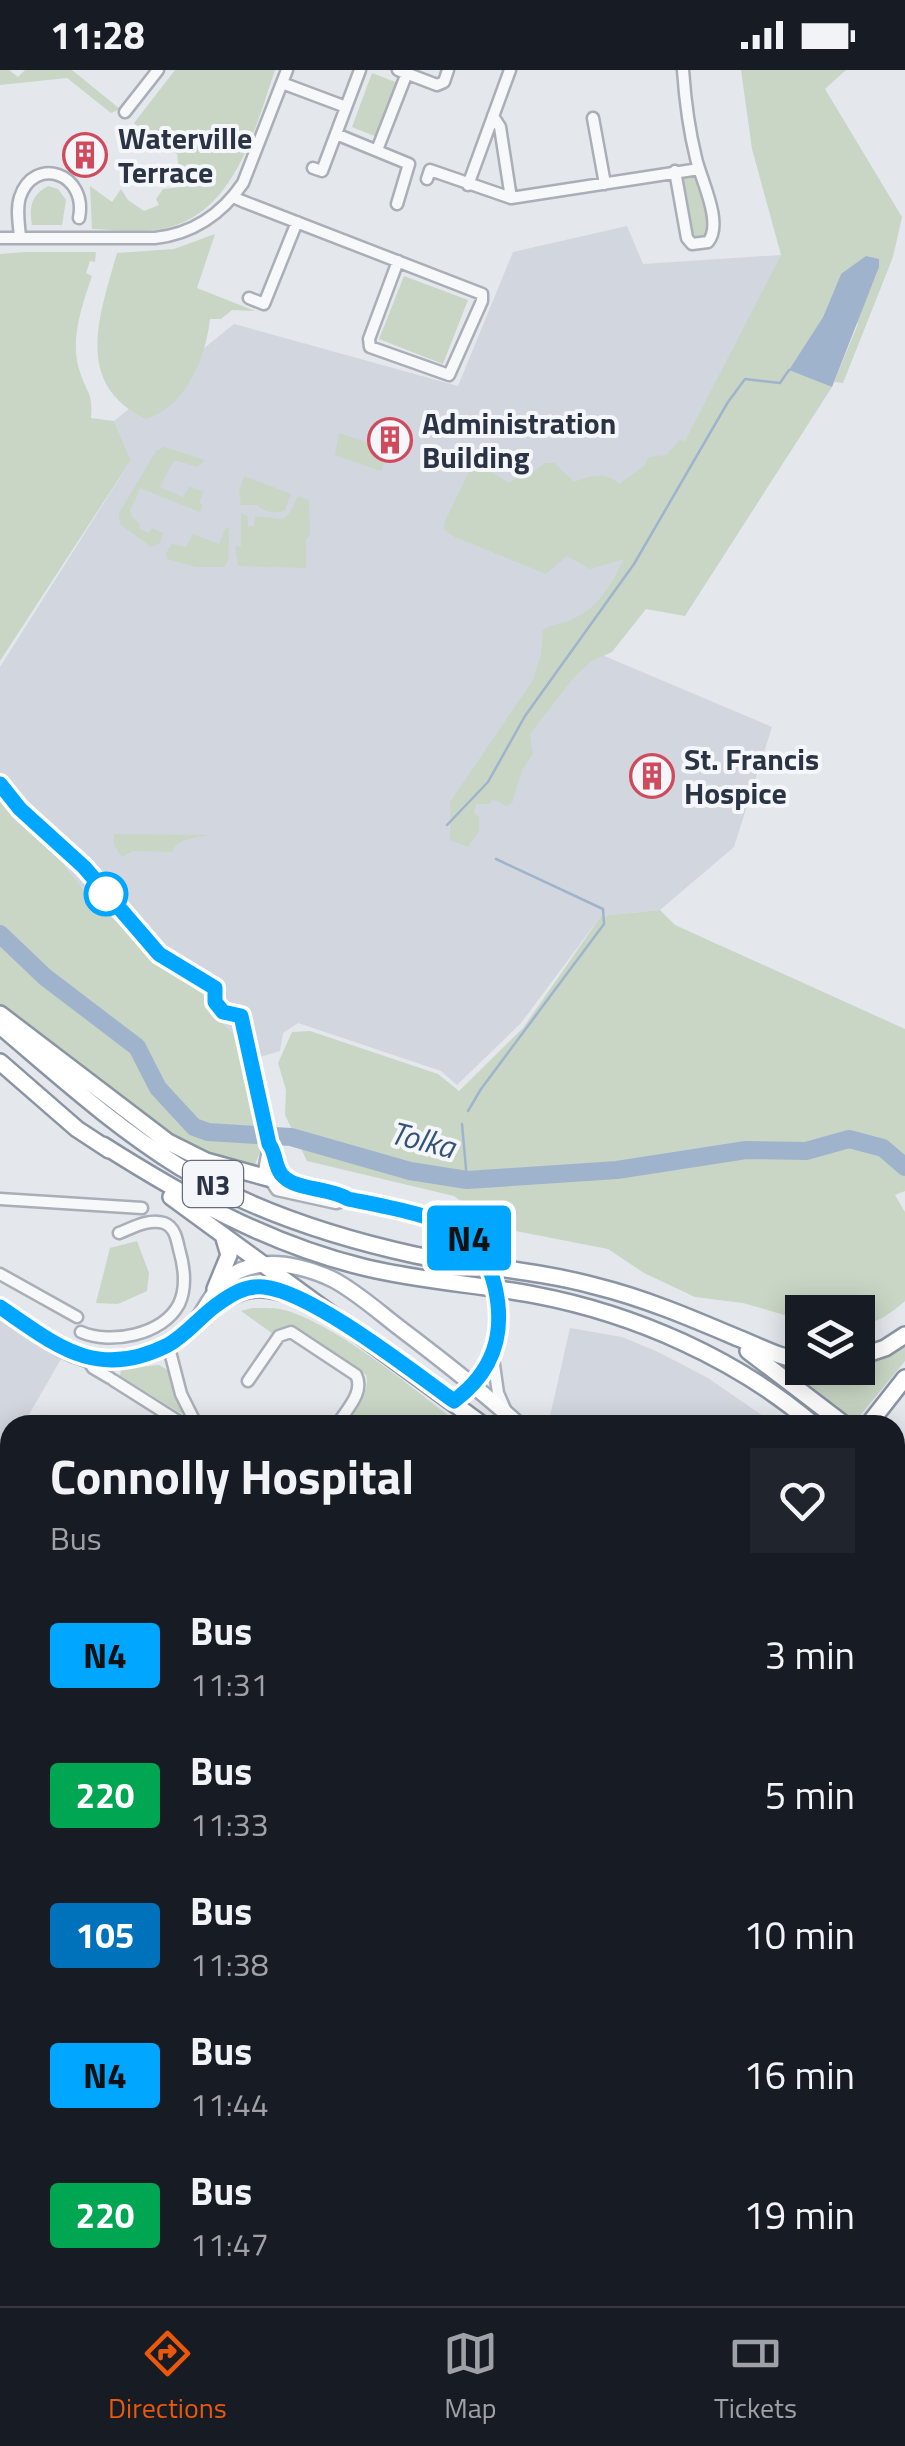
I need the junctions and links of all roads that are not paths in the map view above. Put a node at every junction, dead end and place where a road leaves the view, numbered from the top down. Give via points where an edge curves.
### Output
1 (158, 70) edge
2 (287, 70) edge
3 (360, 70) edge
4 (448, 70) edge
5 (510, 70) edge
6 (683, 70) edge
7 (402, 72) edge
8 (282, 83) junction
9 (346, 107) junction
10 (124, 112) dead end
11 (493, 116) junction
12 (593, 118) dead end
13 (336, 134) junction
14 (377, 150) junction
15 (313, 168) dead end
16 (698, 168) junction
17 (675, 171) junction
18 (427, 179) dead end
19 (605, 184) junction
20 (468, 185) junction
21 (233, 198) junction
22 (511, 198) junction
23 (397, 204) dead end
24 (78, 218) dead end
25 (297, 222) junction
26 (20, 236) junction
27 (0, 238) edge
28 (398, 261) junction
29 (250, 298) dead end
30 (0, 1014) edge
31 (0, 1026) edge
32 (0, 1062) edge
33 (103, 1145) junction
34 (268, 1178) junction
35 (288, 1182) junction
36 (0, 1198) edge
37 (348, 1199) junction
38 (129, 1207) junction
39 (142, 1208) dead end
40 (134, 1228) junction
41 (119, 1233) dead end
42 (223, 1235) junction
43 (260, 1264) junction
44 (0, 1274) edge
45 (215, 1289) junction
46 (0, 1307) edge
47 (77, 1317) dead end
48 (200, 1317) junction
49 (706, 1326) junction
50 (81, 1332) dead end
51 (356, 1332) junction
52 (905, 1334) edge
53 (168, 1344) junction
54 (875, 1352) edge
55 (785, 1356) edge
56 (493, 1357) junction
57 (88, 1359) junction
58 (905, 1378) edge
59 (248, 1380) dead end
60 (474, 1386) junction
61 (454, 1401) junction
62 (507, 1414) joint
63 (168, 1415) edge
64 (191, 1415) edge
65 (342, 1415) edge
66 (471, 1415) edge
67 (802, 1415) edge
68 (833, 1415) edge
69 (876, 1415) edge

1 - 10 street
2 - 8 street
3 - 9 street
4 - 7 street via 440,85
5 - 11 street
6 - 16 street
7 - 14 street
8 - 9 street
8 - 21 street
9 - 13 street
11 - 20 street
11 - 22 street
12 - 19 street
13 - 14 street
13 - 15 street via 322,171
14 - 23 street via 410,166
16 - 17 street
16 - 17 street via 714,232 708,242 695,244 687,238
17 - 19 street
18 - 20 street via 430,170
19 - 22 street
20 - 22 street
21 - 25 street
21 - 26 street via 209,219 168,237
24 - 26 street via 75,187 65,177 44,174 19,199
25 - 28 street
25 - 29 street via 264,304
26 - 27 street
28 - 28 street via 482,294 449,376 370,347
30 - 34 highway, N3 via 168,1142 206,1161
31 - 49 highway, N3 via 144,1142 252,1204 372,1245 593,1285
32 - 33 highway, N3
33 - 42 highway, N3
33 - 67 highway via 200,1204 320,1255 541,1296 670,1336
34 - 35 street
34 - 35 street via 269,1144
34 - 37 street via 282,1192 336,1203
35 - 37 street
36 - 38 street
37 - 56 street, bridge via 440,1224 474,1242 499,1304
38 - 39 street
38 - 40 street
40 - 41 street
40 - 50 street via 159,1222 172,1228 184,1274 180,1301 164,1321 132,1334 94,1338
42 - 43 highway, N3
42 - 45 highway via 229,1254
43 - 45 main road
43 - 51 highway, N3
43 - 60 main road via 334,1281
44 - 47 street
45 - 48 main road
46 - 57 main road
48 - 51 highway via 231,1294 262,1287 296,1297
48 - 53 main road
49 - 55 highway
49 - 68 highway, N3 via 764,1360
51 - 61 highway, N3
52 - 54 highway
53 - 57 main road via 134,1357
53 - 64 street
56 - 60 street
56 - 62 street
57 - 63 street
58 - 69 highway
59 - 65 street via 279,1336 291,1332 356,1375 358,1391
60 - 61 street
60 - 62 main road
61 - 66 highway, N3

